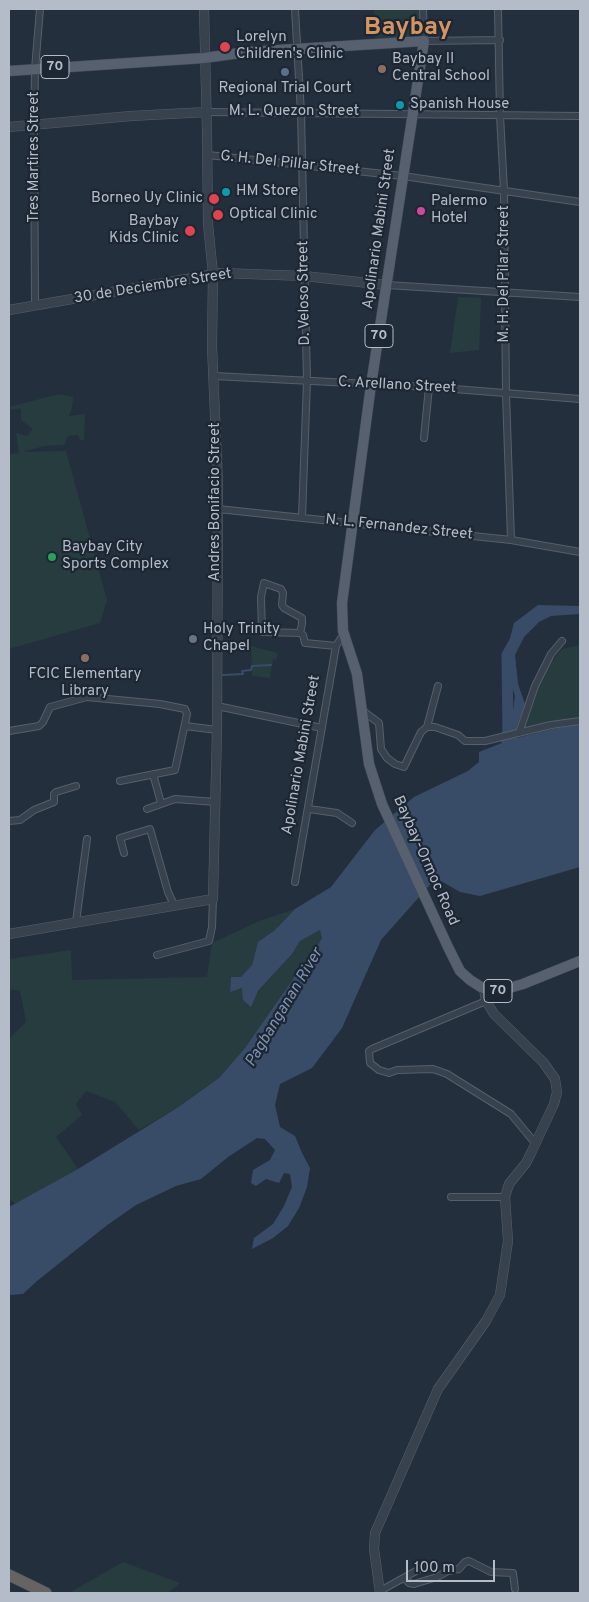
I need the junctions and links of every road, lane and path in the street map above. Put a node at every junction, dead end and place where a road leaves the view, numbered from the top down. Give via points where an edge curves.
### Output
1 (40, 9) edge
2 (204, 9) edge
3 (295, 9) edge
4 (423, 9) edge
5 (498, 9) edge
6 (500, 40) junction
7 (424, 41) junction
8 (297, 50) junction
9 (204, 58) junction
10 (35, 69) junction
11 (9, 70) edge
12 (207, 112) junction
13 (301, 112) junction
14 (412, 115) junction
15 (500, 115) junction
16 (580, 116) edge
17 (34, 125) junction
18 (9, 126) edge
19 (208, 155) junction
20 (303, 164) junction
21 (403, 176) junction
22 (504, 190) junction
23 (580, 202) edge
24 (213, 274) junction
25 (304, 276) junction
26 (387, 285) junction
27 (506, 291) junction
28 (580, 297) edge
29 (35, 305) junction
30 (9, 310) edge
31 (214, 376) junction
32 (307, 381) junction
33 (371, 385) junction
34 (429, 387) junction
35 (506, 394) junction
36 (580, 399) edge
37 (424, 438) dead end
38 (218, 509) junction
39 (302, 518) junction
40 (353, 523) junction
41 (511, 540) junction
42 (580, 552) edge
43 (300, 633) junction
44 (344, 633) junction
45 (562, 641) dead end
46 (336, 646) junction
47 (438, 686) dead end
48 (217, 706) junction
49 (363, 711) junction
50 (580, 721) edge
51 (185, 726) junction
52 (427, 727) junction
53 (322, 728) junction
54 (217, 730) junction
55 (9, 731) edge
56 (517, 734) junction
57 (153, 774) junction
58 (120, 780) dead end
59 (76, 786) dead end
60 (216, 802) junction
61 (161, 803) junction
62 (309, 808) junction
63 (147, 809) dead end
64 (9, 821) edge
65 (352, 823) dead end
66 (87, 839) dead end
67 (124, 853) dead end
68 (295, 882) dead end
69 (213, 899) junction
70 (174, 906) junction
71 (76, 922) junction
72 (9, 934) edge
73 (157, 955) dead end
74 (580, 961) edge
75 (484, 989) junction
76 (486, 1001) junction
77 (535, 1143) junction
78 (450, 1197) dead end
79 (505, 1197) junction
80 (425, 1566) dead end
81 (9, 1575) edge
82 (404, 1578) junction
83 (515, 1589) dead end
84 (380, 1592) edge
85 (46, 1593) edge

1 - 10 street, Tres Martires Street
2 - 9 street, Andres Bonifacio Street
3 - 8 street, D. Veloso Street
4 - 7 street, Apolinario Mabini Street
5 - 6 street, M. H. Del Pilar Street
6 - 7 street
6 - 15 street, M. H. Del Pilar Street
7 - 8 main road, 70
7 - 14 main road, Apolinario Mabini Street / 70
8 - 9 main road, 70
8 - 13 street, D. Veloso Street
9 - 10 main road, 70
9 - 12 street, Andres Bonifacio Street
10 - 11 main road, 70
10 - 17 street, Tres Martires Street
12 - 13 street, M. L. Quezon Street
12 - 17 street, M. L. Quezon Street
12 - 19 street, Andres Bonifacio Street
13 - 14 street, M. L. Quezon Street
13 - 20 street, D. Veloso Street
14 - 15 street, M. L. Quezon Street
14 - 21 main road, Apolinario Mabini Street / 70
15 - 16 street, M. L. Quezon Street
15 - 22 street, M. H. Del Pilar Street
17 - 18 street, M. L. Quezon Street
17 - 29 street, Tres Martires Street
19 - 20 street, G. H. Del Pillar Street
19 - 24 street, Andres Bonifacio Street via 208,224
20 - 21 street, G. H. Del Pillar Street
20 - 25 street, D. Veloso Street
21 - 22 street, G. H. Del Pillar Street
21 - 26 main road, Apolinario Mabini Street / 70
22 - 23 street, G. H. Del Pillar Street
22 - 27 street, M. H. Del Pilar Street
24 - 25 street, 30 de Deciembre Street
24 - 29 street, 30 de Deciembre Street
24 - 31 street, Andres Bonifacio Street
25 - 26 street, 30 de Deciembre Street
25 - 32 street, D. Veloso Street
26 - 27 street
26 - 33 main road, Apolinario Mabini Street / 70
27 - 28 street
27 - 35 street, M. H. Del Pilar Street
29 - 30 street, 30 de Deciembre Street
31 - 32 street, C. Arellano Street
31 - 38 street, Andres Bonifacio Street
32 - 33 street, C. Arellano Street
32 - 39 street, D. Veloso Street
33 - 34 street, C. Arellano Street
33 - 40 main road, Apolinario Mabini Street / 70
34 - 35 street, C. Arellano Street
34 - 37 street
35 - 36 street, C. Arellano Street
35 - 41 street, M. H. Del Pilar Street
38 - 39 street, N. L. Fernandez Street
38 - 48 street, Andres Bonifacio Street
39 - 40 street, N. L. Fernandez Street
40 - 41 street, N. L. Fernandez Street
40 - 44 main road, Apolinario Mabini Street / 70 via 342,603
41 - 42 street, N. L. Fernandez Street
43 - 43 street via 302,618 284,608 281,589 264,583 262,632
43 - 46 street via 305,643
44 - 46 street, Apolinario Mabini Street
44 - 49 main road, Baybay-Ormoc Road / 70 via 357,674
45 - 56 street via 551,654 535,686
46 - 53 street, Apolinario Mabini Street
47 - 52 street
48 - 53 street
48 - 54 street, Andres Bonifacio Street
49 - 52 street via 379,723 381,749 395,764 404,767 421,732
49 - 75 main road, Baybay-Ormoc Road / 70 via 370,764 382,804 460,971
50 - 56 street
51 - 54 street
51 - 55 street via 187,714 184,708 91,696 50,707 39,726
51 - 57 street via 176,770
52 - 56 street via 458,734 465,741 485,741
53 - 62 street, Apolinario Mabini Street
54 - 60 street, Andres Bonifacio Street
57 - 58 street
57 - 61 street
59 - 64 street via 56,792 54,802 20,820
60 - 61 street via 175,799
60 - 69 street, Andres Bonifacio Street
61 - 63 street
62 - 65 street via 337,813
62 - 68 street, Apolinario Mabini Street
66 - 71 street
67 - 70 street via 120,838 150,829
69 - 70 street
69 - 73 street, Andres Bonifacio Street via 209,941
70 - 71 street
71 - 72 street
74 - 75 main road, 70 via 506,990
75 - 76 street
76 - 77 street via 494,1014 543,1062 555,1079 557,1092 554,1104
76 - 77 street via 372,1048 369,1051 370,1063 389,1072 433,1069 447,1074 511,1114
77 - 79 street via 526,1163 509,1184
78 - 79 street
79 - 84 street via 508,1242 500,1295 438,1390 375,1533
80 - 82 street
81 - 85 highway
82 - 83 street via 414,1584 459,1568 469,1561 491,1572 513,1573
82 - 84 street

